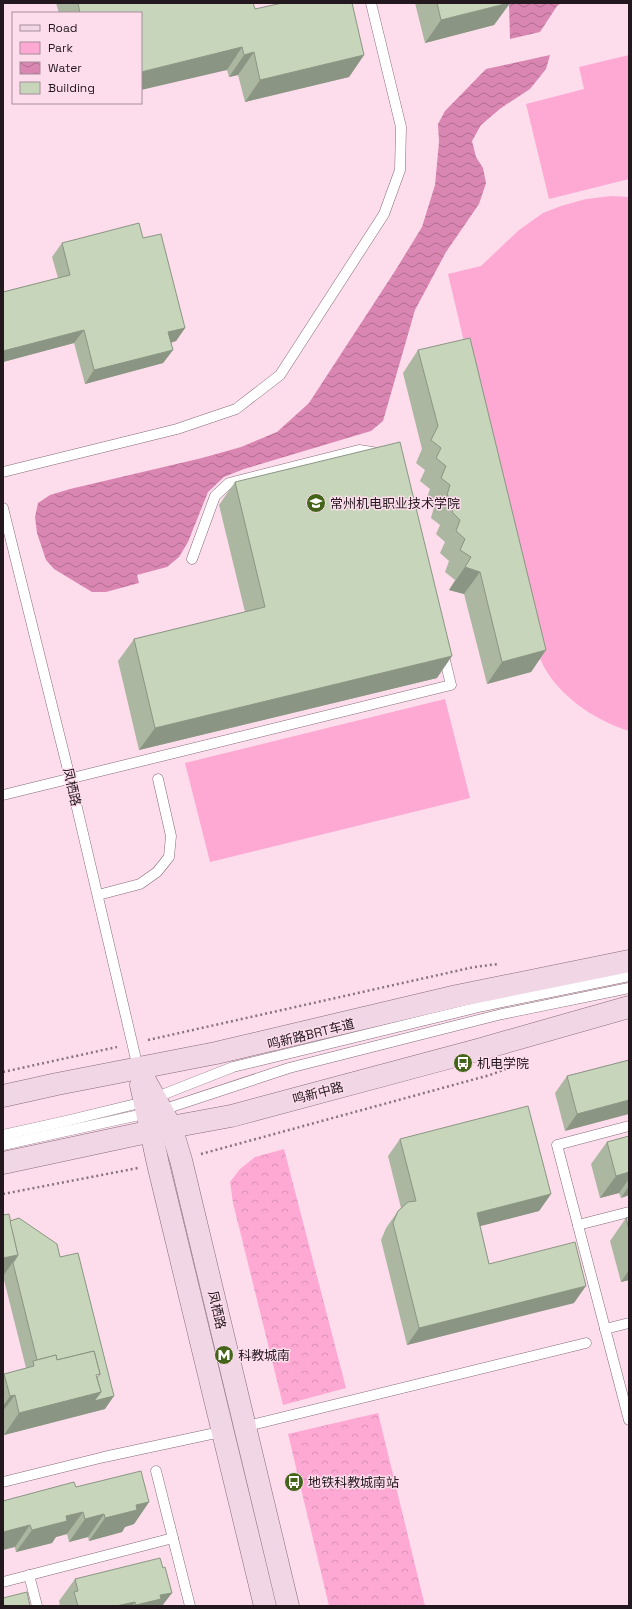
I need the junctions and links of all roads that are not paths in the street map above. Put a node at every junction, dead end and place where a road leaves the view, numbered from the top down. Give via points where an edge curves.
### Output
1 (371, 3) edge
2 (390, 459) edge
3 (3, 472) edge
4 (3, 508) edge
5 (192, 559) dead end
6 (440, 640) edge
7 (70, 778) junction
8 (158, 779) dead end
9 (3, 795) edge
10 (98, 895) junction
11 (629, 961) edge
12 (629, 976) edge
13 (629, 988) edge
14 (629, 1007) edge
15 (138, 1068) junction
16 (3, 1096) edge
17 (155, 1114) junction
18 (629, 1126) edge
19 (3, 1135) edge
20 (3, 1145) edge
21 (3, 1163) edge
22 (629, 1212) edge
23 (578, 1225) junction
24 (629, 1323) edge
25 (605, 1329) junction
26 (586, 1343) dead end
27 (629, 1419) edge
28 (245, 1426) junction
29 (223, 1431) junction
30 (156, 1471) dead end
31 (3, 1482) edge
32 (173, 1538) junction
33 (29, 1576) junction
34 (3, 1582) edge
35 (37, 1606) edge
36 (190, 1606) edge
37 (265, 1606) edge
38 (288, 1606) edge

1 - 3 lane via 401,127 400,170 384,214 280,375 236,409 177,429
2 - 5 lane via 376,452 359,450 229,483 215,496
4 - 7 lane, 凤栖路
6 - 7 lane via 451,685
7 - 9 lane
7 - 10 lane, 凤栖路
8 - 10 lane via 171,836 169,857 157,872 140,884
10 - 15 lane, 凤栖路
11 - 15 main road via 457,996 216,1053
12 - 17 lane, 鸣新路BRT车道 via 483,1006 233,1067
13 - 17 lane, 鸣新路BRT车道 via 502,1014 289,1068
14 - 17 main road, 鸣新中路 via 231,1116
15 - 16 main road
15 - 17 main road, 凤栖路
17 - 19 lane, 鸣新路BRT车道 via 66,1121
17 - 20 lane, 鸣新路BRT车道
17 - 21 main road, 鸣新中路
17 - 28 main road, 凤栖路 via 181,1160
17 - 29 main road, 凤栖路 via 158,1164
18 - 23 lane via 557,1145
22 - 23 lane
23 - 25 lane
24 - 25 lane
25 - 27 lane
26 - 28 lane
28 - 29 lane
28 - 38 main road, 凤栖路
29 - 31 lane
29 - 37 main road, 凤栖路
30 - 32 lane
32 - 33 lane
32 - 36 lane
33 - 34 lane
33 - 35 lane

